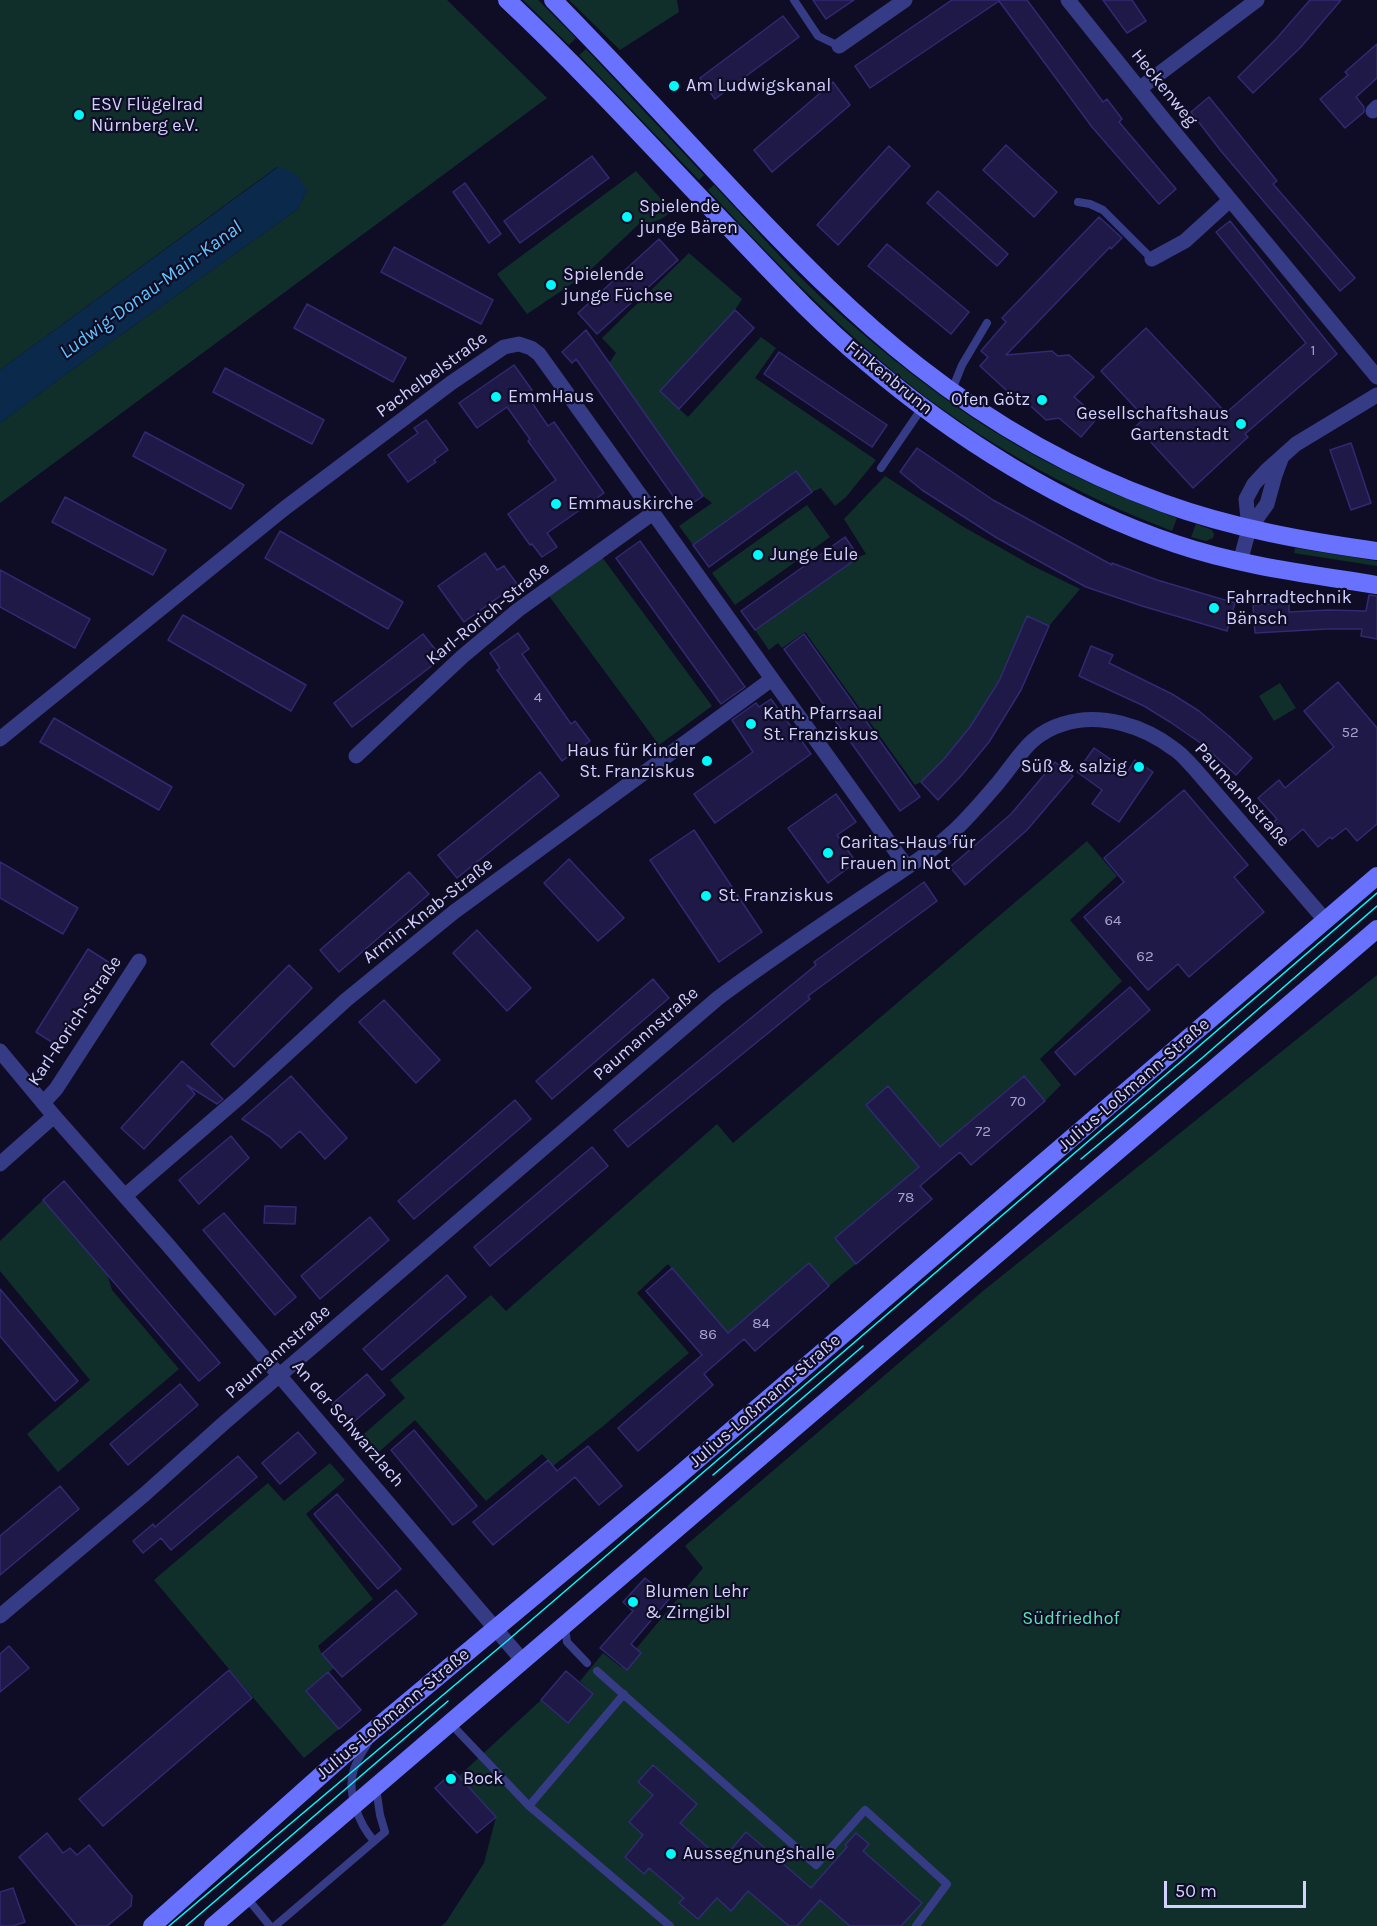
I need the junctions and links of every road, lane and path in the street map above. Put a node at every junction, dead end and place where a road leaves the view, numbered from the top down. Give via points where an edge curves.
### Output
1 (507, 0) edge
2 (553, 0) edge
3 (794, 0) edge
4 (905, 0) edge
5 (1068, 0) edge
6 (1257, 0) edge
7 (839, 46) joint
8 (1139, 89) junction
9 (1230, 200) junction
10 (1078, 202) dead end
11 (1152, 260) joint
12 (987, 323) dead end
13 (1377, 377) edge
14 (951, 391) junction
15 (1377, 394) edge
16 (923, 407) junction
17 (881, 468) dead end
18 (653, 513) junction
19 (1249, 530) junction
20 (1377, 552) edge
21 (1240, 561) junction
22 (1377, 585) edge
23 (772, 680) junction
24 (0, 739) edge
25 (356, 756) dead end
26 (907, 867) junction
27 (1377, 876) edge
28 (1325, 920) junction
29 (1377, 929) edge
30 (139, 961) dead end
31 (0, 1051) edge
32 (44, 1102) junction
33 (54, 1116) junction
34 (0, 1164) edge
35 (126, 1195) junction
36 (281, 1376) junction
37 (0, 1616) edge
38 (565, 1626) junction
39 (496, 1627) junction
40 (523, 1661) junction
41 (587, 1663) dead end
42 (597, 1671) dead end
43 (624, 1694) junction
44 (383, 1722) junction
45 (450, 1722) junction
46 (376, 1786) junction
47 (354, 1805) junction
48 (529, 1806) junction
49 (374, 1841) junction
50 (246, 1897) junction
51 (152, 1926) edge
52 (213, 1926) edge
53 (272, 1926) edge
54 (670, 1926) edge
55 (916, 1926) edge

1 - 16 main road, Finkenbrunn via 805,305 863,360
2 - 14 main road, Finkenbrunn via 826,285
3 - 7 lane via 818,36
4 - 7 street
5 - 8 street, Heckenweg
6 - 8 street
8 - 9 street, Heckenweg
9 - 11 street via 1185,241
9 - 13 street, Heckenweg
10 - 11 lane via 1103,210
12 - 14 lane
14 - 19 main road, Finkenbrunn via 1025,439 1099,477 1165,504
15 - 19 street via 1296,444 1266,470 1246,499
16 - 17 lane
16 - 21 main road, Finkenbrunn via 1008,463 1096,511 1174,543
18 - 23 street, Pachelbelstraße
18 - 24 street, Pachelbelstraße via 539,354 519,344 504,347 285,508
18 - 25 street, Karl-Rorich-Straße via 518,610
19 - 20 main road, Finkenbrunn
19 - 21 street
21 - 22 main road, Finkenbrunn
23 - 26 street, Pachelbelstraße
23 - 35 street, Armin-Knab-Straße via 446,919 346,1000
26 - 28 street, Paumannstraße via 955,830 1027,745 1047,729 1088,719 1109,721 1133,726 1175,749
26 - 36 street, Paumannstraße via 718,998
27 - 28 main road, Julius-Loßmann-Straße
28 - 39 main road, Julius-Loßmann-Straße via 677,1477
29 - 38 main road
30 - 32 street, Karl-Rorich-Straße
31 - 32 street, An der Schwarzlach
32 - 33 street, An der Schwarzlach
33 - 34 street
33 - 35 street, An der Schwarzlach
35 - 36 street, An der Schwarzlach
36 - 37 street, Paumannstraße
36 - 39 street, An der Schwarzlach
38 - 40 main road
38 - 41 lane via 567,1642
39 - 40 street, An der Schwarzlach
39 - 44 main road, Julius-Loßmann-Straße
40 - 45 main road
42 - 43 lane
43 - 48 lane
43 - 55 lane via 816,1865 865,1810 947,1884
44 - 47 lane via 353,1770
44 - 51 main road, Julius-Loßmann-Straße
45 - 46 main road
45 - 48 lane
46 - 47 main road
46 - 49 lane via 385,1832
47 - 49 lane
47 - 50 main road
48 - 54 lane
49 - 53 lane
50 - 52 main road
50 - 53 lane

